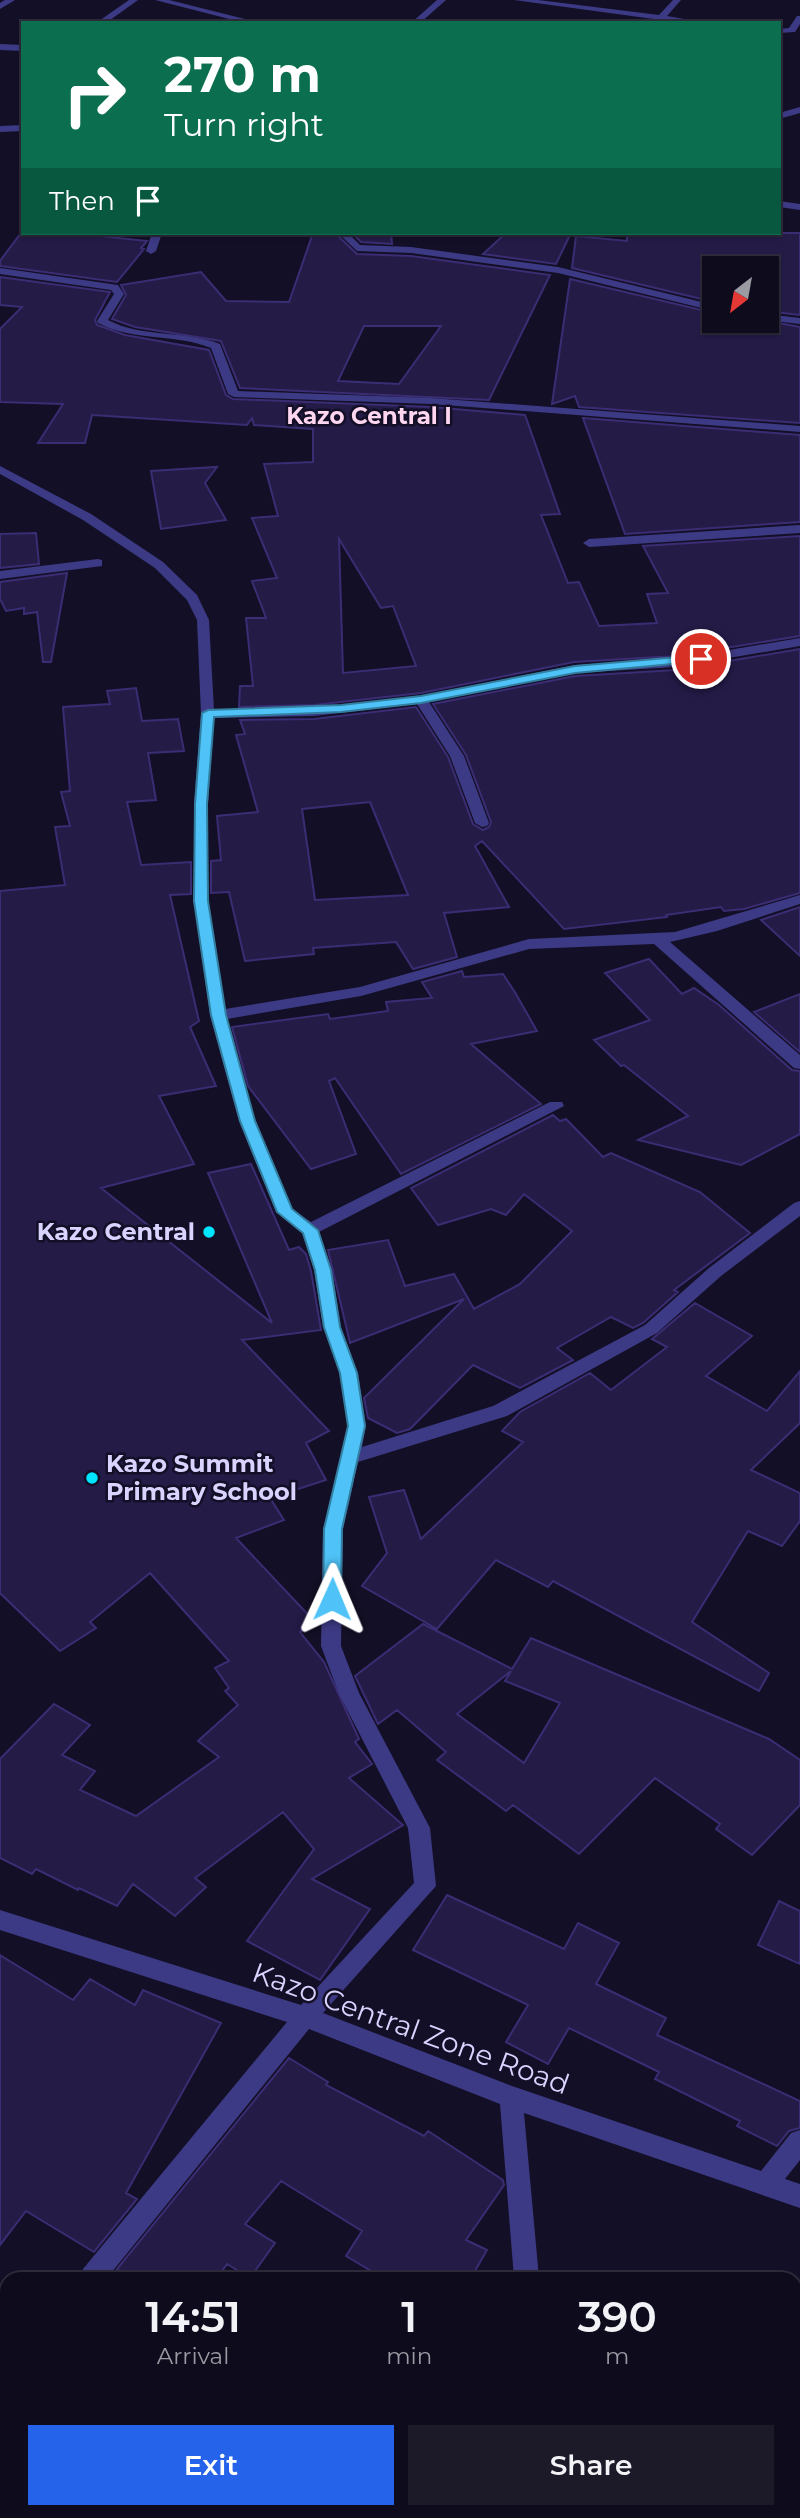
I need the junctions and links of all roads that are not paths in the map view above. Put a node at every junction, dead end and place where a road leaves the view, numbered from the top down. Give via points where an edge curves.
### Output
1 (11, 0) edge
2 (134, 0) edge
3 (159, 0) edge
4 (442, 0) edge
5 (518, 0) edge
6 (677, 0) edge
7 (0, 7) edge
8 (233, 17) junction
9 (661, 18) junction
10 (800, 18) edge
11 (103, 21) edge
12 (226, 21) edge
13 (249, 21) edge
14 (417, 21) edge
15 (687, 21) edge
16 (781, 32) edge
17 (0, 47) edge
18 (21, 48) edge
19 (800, 110) edge
20 (781, 115) edge
21 (0, 128) edge
22 (21, 128) edge
23 (781, 204) edge
24 (800, 207) edge
25 (156, 235) edge
26 (345, 235) edge
27 (151, 251) dead end
28 (0, 271) edge
29 (702, 305) edge
30 (779, 319) edge
31 (800, 321) edge
32 (800, 429) edge
33 (0, 469) edge
34 (800, 529) edge
35 (589, 543) dead end
36 (98, 563) dead end
37 (0, 575) edge
38 (800, 642) edge
39 (421, 700) junction
40 (208, 713) junction
41 (482, 823) dead end
42 (800, 899) edge
43 (658, 939) junction
44 (218, 1015) junction
45 (800, 1064) edge
46 (556, 1106) dead end
47 (800, 1207) edge
48 (310, 1230) junction
49 (348, 1458) junction
50 (0, 1920) edge
51 (305, 2017) junction
52 (511, 2097) junction
53 (800, 2141) edge
54 (766, 2184) junction
55 (800, 2196) edge
56 (97, 2272) edge
57 (526, 2272) edge

1 - 7 street
2 - 11 street
3 - 8 street
4 - 14 street
5 - 9 street
6 - 9 street
8 - 12 street
8 - 13 street
9 - 15 street
10 - 16 street via 792,30
17 - 18 street
19 - 20 street
21 - 22 street
23 - 24 street
25 - 27 street
26 - 29 street via 357,248 411,250 558,270
28 - 32 street via 114,287 119,295 102,321 117,328 216,346 233,394 431,401
30 - 31 street
33 - 40 street via 87,517 181,583 203,621
34 - 35 street
36 - 37 street
38 - 39 street via 676,663 575,669
39 - 40 street via 314,712
39 - 41 street via 457,756
40 - 44 street via 201,804 201,901
42 - 43 street via 707,929
43 - 44 street via 533,944 379,987
43 - 45 street
44 - 48 street via 247,1121 285,1212
46 - 48 street
47 - 49 street via 715,1272 652,1329 500,1411
48 - 49 street via 323,1270 332,1327 349,1373 357,1426
49 - 51 street via 333,1529 331,1646 349,1694 419,1828 425,1886
50 - 51 street, Kazo Central Zone Road
51 - 52 street, Kazo Central Zone Road
51 - 56 street
52 - 54 street, Kazo Central Zone Road
52 - 57 street
53 - 54 street
54 - 55 street, Kazo Central Zone Road

